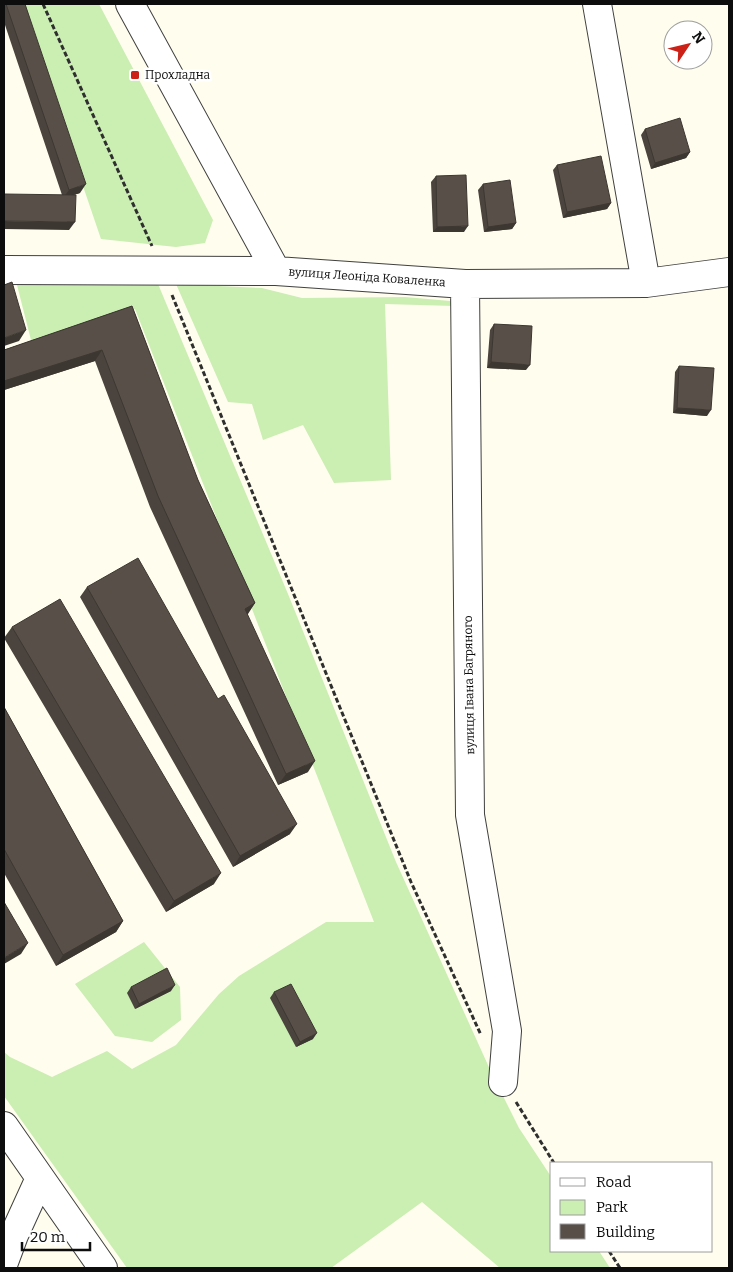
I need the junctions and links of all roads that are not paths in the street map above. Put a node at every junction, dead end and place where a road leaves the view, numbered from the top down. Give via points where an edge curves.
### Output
1 (130, 4) edge
2 (598, 4) edge
3 (4, 270) edge
4 (276, 271) junction
5 (729, 272) edge
6 (646, 283) junction
7 (465, 284) junction
8 (503, 1082) road end
9 (4, 1126) edge
10 (40, 1178) junction
11 (4, 1262) edge
12 (103, 1268) edge

1 - 4 street
2 - 6 street
3 - 4 street, вулиця Леоніда Коваленка
4 - 7 street, вулиця Леоніда Коваленка
5 - 6 street, вулиця Леоніда Коваленка
6 - 7 street, вулиця Леоніда Коваленка
7 - 8 street, вулиця Івана Багряного via 470,815 508,1031
9 - 10 street
10 - 11 street
10 - 12 street

